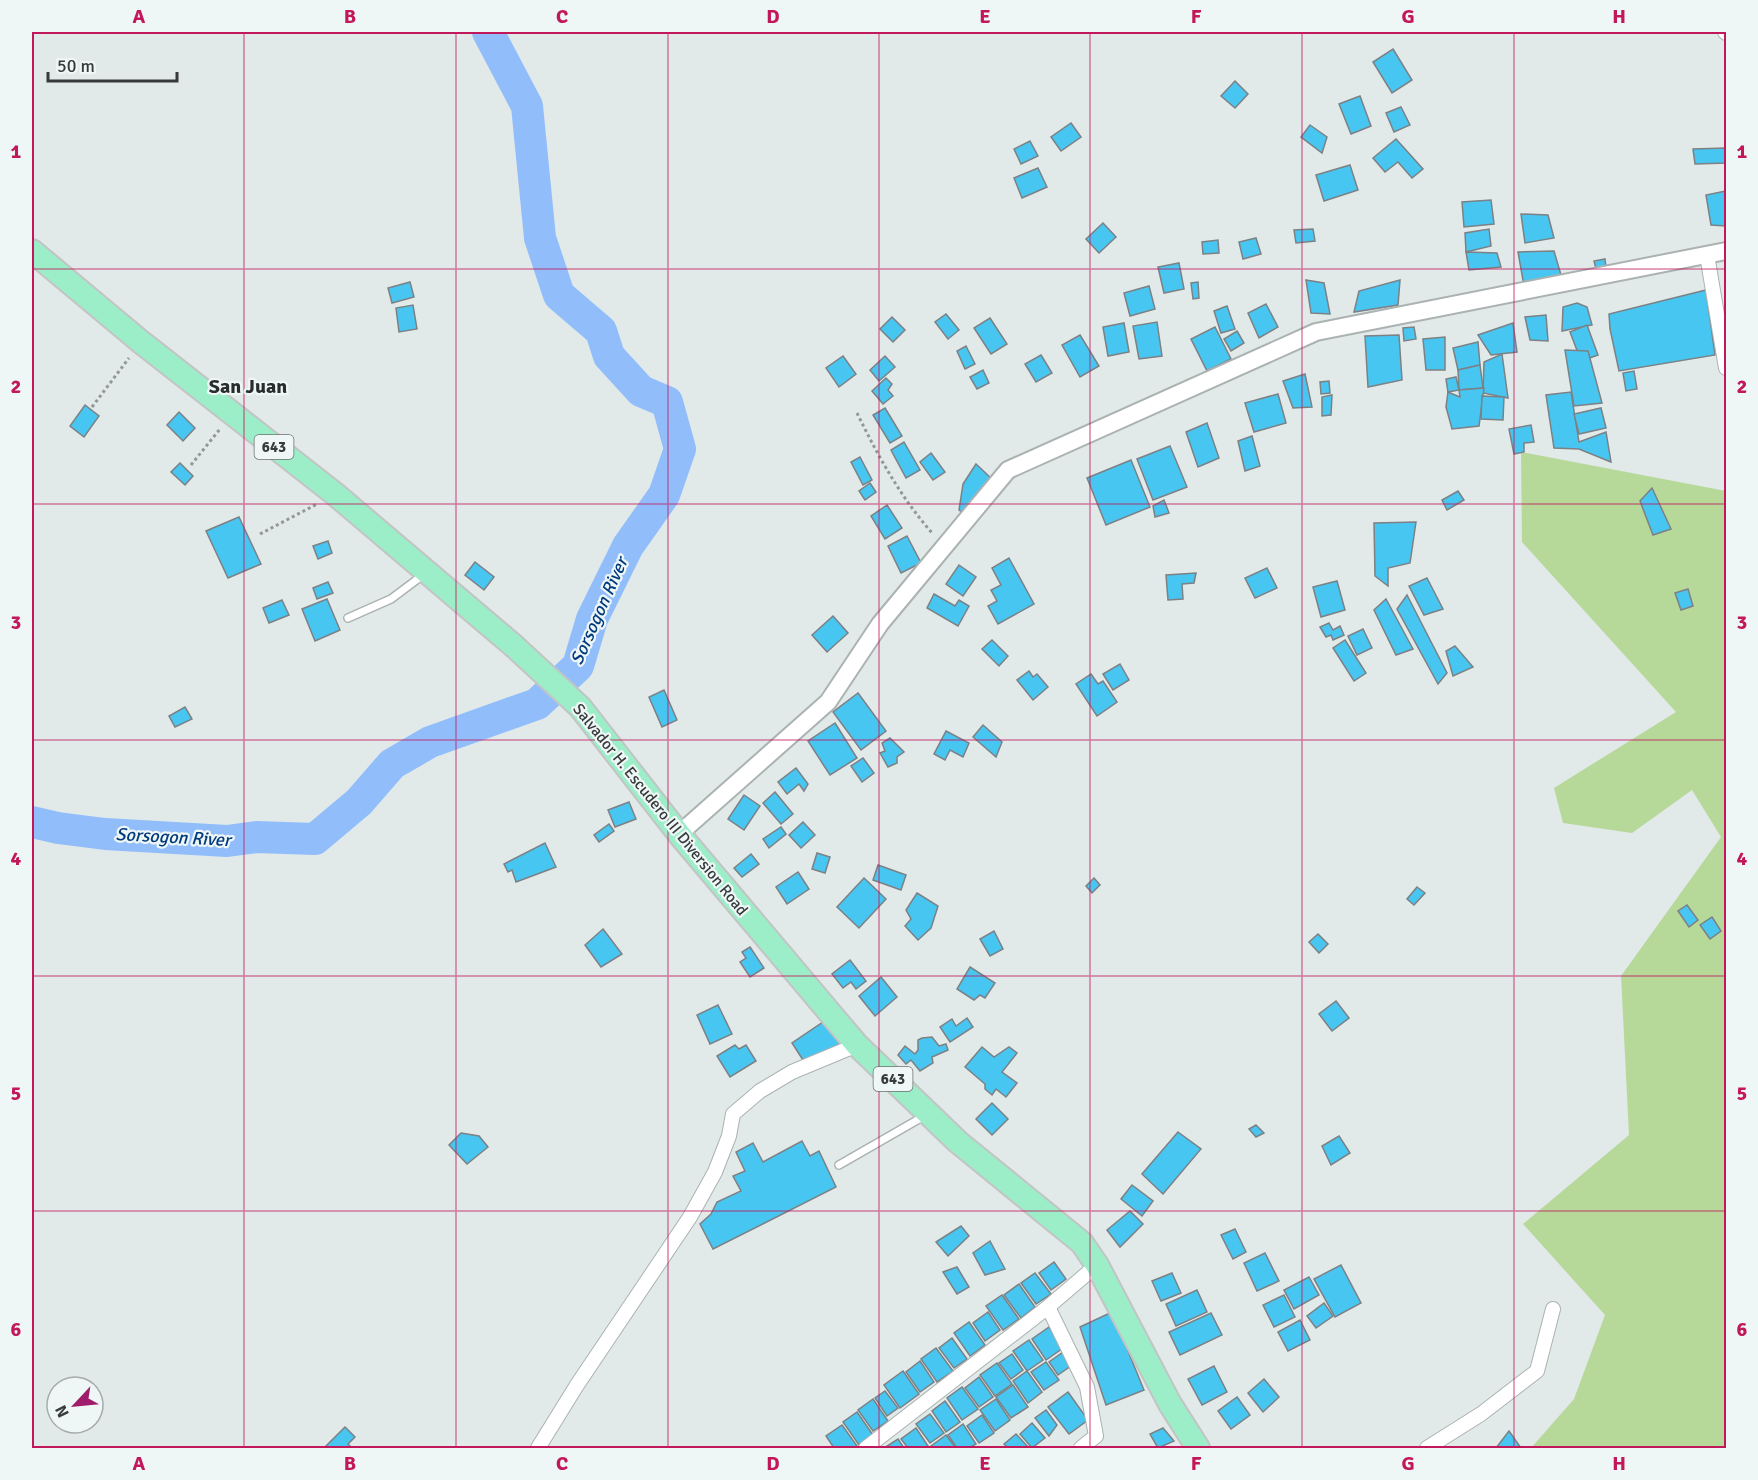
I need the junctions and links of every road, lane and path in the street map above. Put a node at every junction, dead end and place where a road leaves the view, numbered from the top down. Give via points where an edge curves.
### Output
1 (32, 251) edge
2 (1726, 251) edge
3 (1707, 255) junction
4 (141, 342) junction
5 (1726, 368) edge
6 (92, 407) dead end
7 (856, 412) dead end
8 (233, 414) junction
9 (191, 465) dead end
10 (335, 494) junction
11 (260, 534) dead end
12 (945, 547) junction
13 (428, 572) junction
14 (348, 618) dead end
15 (679, 834) junction
16 (857, 1045) junction
17 (928, 1114) junction
18 (839, 1165) dead end
19 (1097, 1266) junction
20 (1048, 1307) junction
21 (1553, 1309) dead end
22 (538, 1449) edge
23 (866, 1449) edge
24 (1081, 1449) edge
25 (1198, 1449) edge
26 (1427, 1449) edge

1 - 4 highway, Salvador H. Escudero III Diversion Road / 643
2 - 3 street
3 - 5 street
3 - 12 street via 1316,332 1008,470
4 - 6 path
4 - 8 highway, Salvador H. Escudero III Diversion Road / 643
7 - 12 path via 915,514
8 - 9 path
8 - 10 highway, Salvador H. Escudero III Diversion Road / 643
10 - 11 path
10 - 13 highway, Salvador H. Escudero III Diversion Road / 643
12 - 15 street via 880,624 828,702
13 - 14 lane via 391,599
13 - 15 highway, Salvador H. Escudero III Diversion Road / 643 via 580,707
15 - 16 highway, Salvador H. Escudero III Diversion Road / 643
16 - 17 highway, Salvador H. Escudero III Diversion Road / 643
16 - 22 street via 792,1072 760,1091 733,1114 715,1172 690,1217
17 - 18 lane
17 - 19 highway, Salvador H. Escudero III Diversion Road / 643 via 1082,1243
19 - 20 street
19 - 25 highway, Salvador H. Escudero III Diversion Road / 643
20 - 23 street
20 - 24 street via 1087,1387 1093,1410 1096,1436
21 - 26 street via 1538,1371

